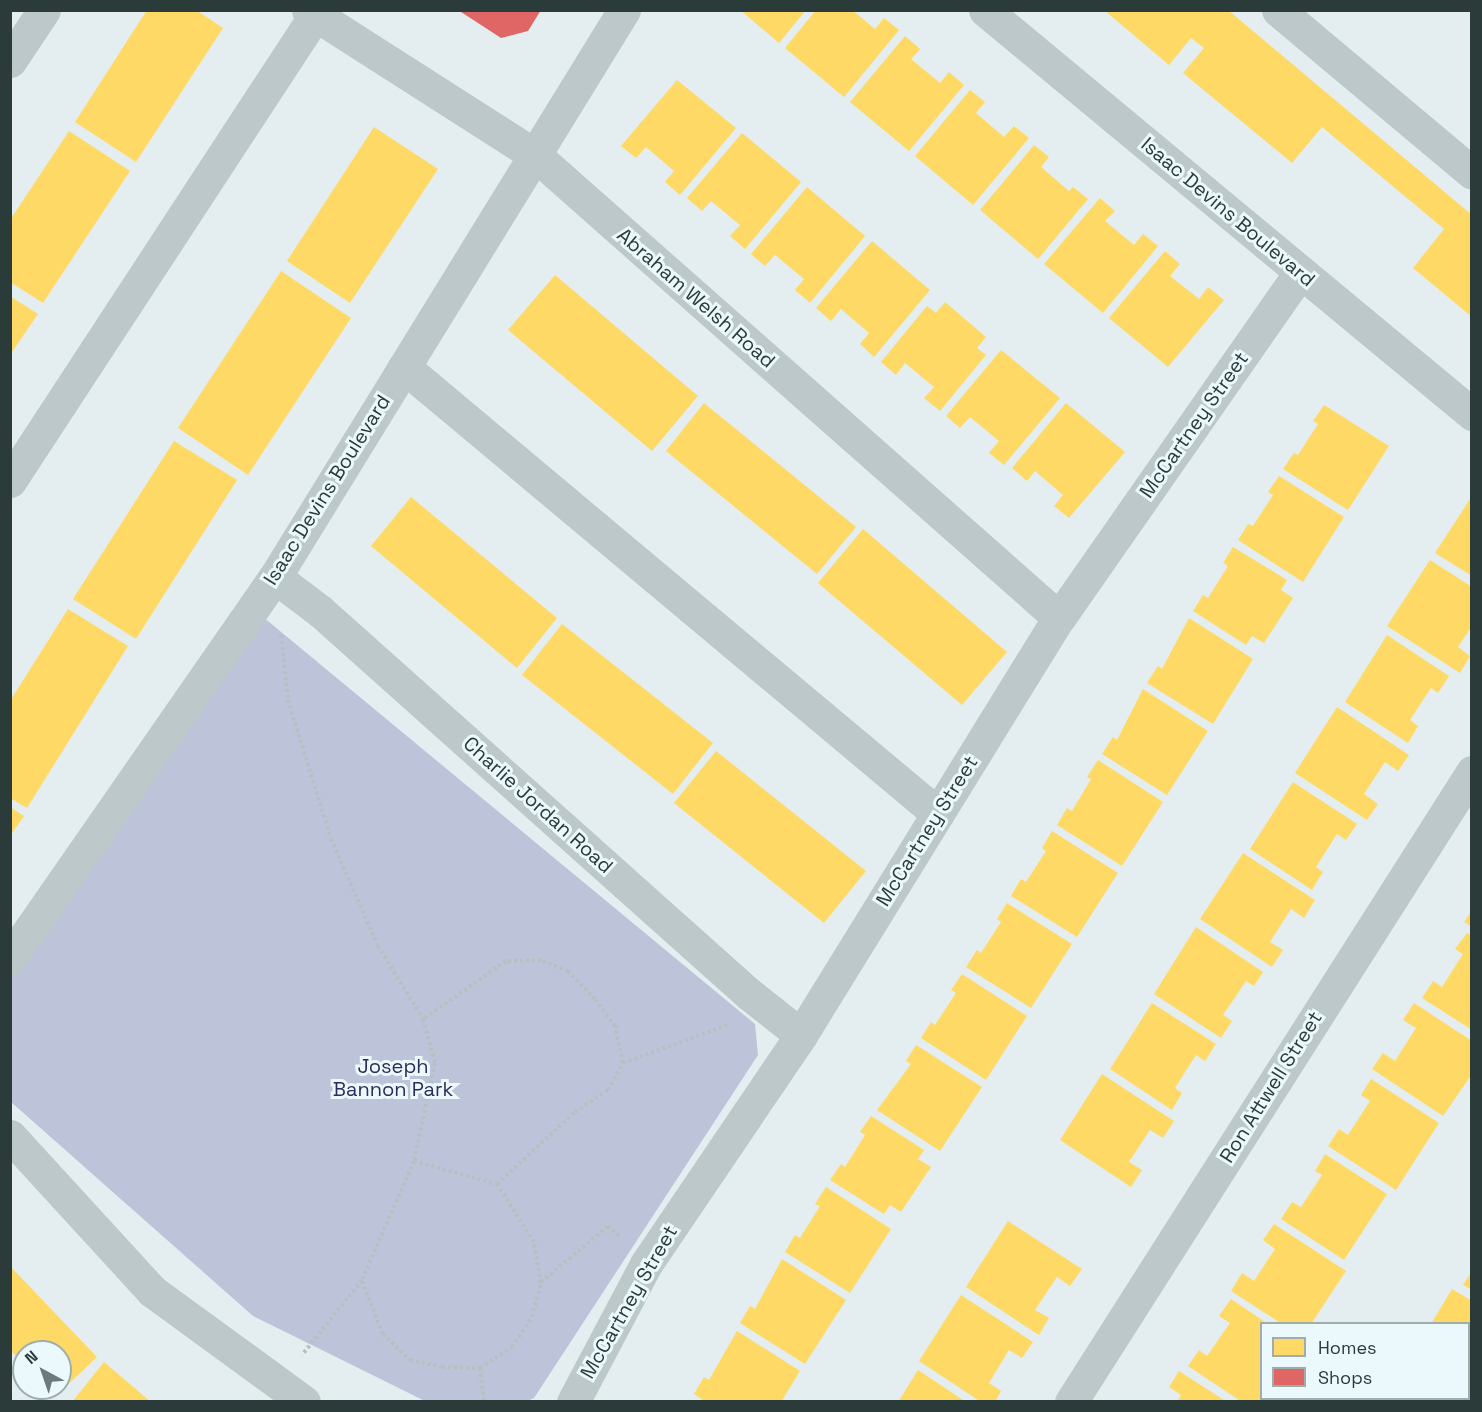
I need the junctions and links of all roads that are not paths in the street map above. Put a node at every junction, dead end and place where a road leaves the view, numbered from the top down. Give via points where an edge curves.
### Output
1 (44, 10) edge
2 (624, 10) edge
3 (986, 10) edge
4 (1278, 10) edge
5 (311, 13) edge
6 (10, 61) edge
7 (535, 155) junction
8 (1472, 173) edge
9 (1300, 272) junction
10 (404, 367) junction
11 (1472, 414) edge
12 (10, 480) edge
13 (275, 577) junction
14 (1059, 618) junction
15 (1472, 772) edge
16 (938, 814) junction
17 (10, 958) edge
18 (801, 1035) junction
19 (10, 1136) edge
20 (304, 1401) edge
21 (573, 1401) edge
22 (1071, 1401) edge

1 - 6 street
2 - 7 street, Isaac Devins Boulevard
3 - 9 street, Isaac Devins Boulevard
4 - 8 street
5 - 7 street, Abraham Welsh Road
5 - 12 street
7 - 10 street, Isaac Devins Boulevard
7 - 14 street, Abraham Welsh Road
9 - 11 street, Isaac Devins Boulevard
9 - 14 street, McCartney Street
10 - 13 street, Isaac Devins Boulevard
10 - 16 street
13 - 17 street, Isaac Devins Boulevard
13 - 18 street, Charlie Jordan Road via 320,611
14 - 16 street, McCartney Street
15 - 22 street, Ron Attwell Street
16 - 18 street, McCartney Street
18 - 21 street, McCartney Street via 646,1263
19 - 20 street via 152,1291

